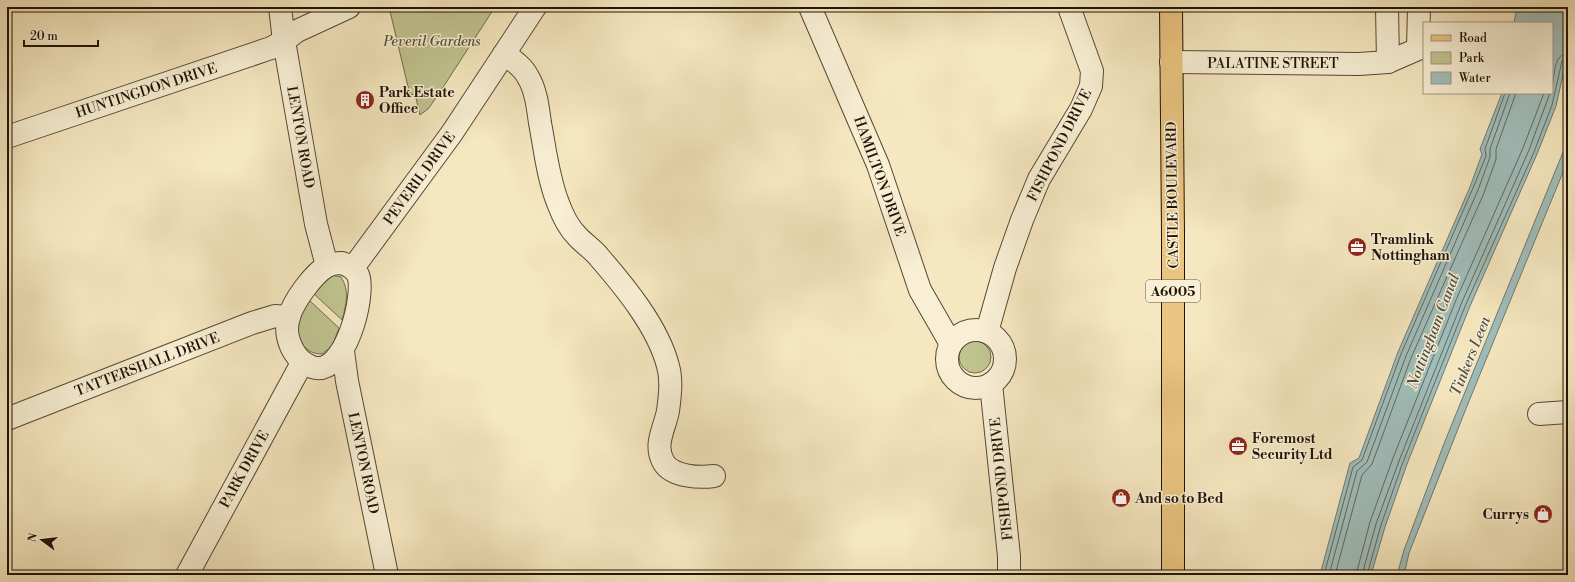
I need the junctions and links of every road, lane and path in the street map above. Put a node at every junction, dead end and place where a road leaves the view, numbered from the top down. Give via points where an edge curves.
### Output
1 (280, 7) edge
2 (349, 7) edge
3 (535, 7) edge
4 (810, 7) edge
5 (1070, 7) edge
6 (1171, 7) edge
7 (1387, 7) edge
8 (1419, 7) edge
9 (284, 41) junction
10 (504, 54) junction
11 (1171, 62) junction
12 (1382, 63) junction
13 (7, 137) edge
14 (327, 266) junction
15 (353, 268) junction
16 (289, 317) junction
17 (987, 332) junction
18 (951, 344) junction
19 (343, 351) junction
20 (302, 363) junction
21 (991, 384) junction
22 (1568, 412) edge
23 (1539, 414) dead end
24 (7, 419) edge
25 (714, 476) dead end
26 (187, 575) edge
27 (387, 575) edge
28 (1009, 575) edge
29 (1173, 575) edge

1 - 9 street, LENTON ROAD
2 - 9 street, HUNTINGDON DRIVE via 297,31
3 - 10 street, PEVERIL DRIVE
4 - 18 street, HAMILTON DRIVE via 878,165 920,290
5 - 17 street, FISHPOND DRIVE via 1092,71 1091,86 1081,109 1039,179 1005,268
6 - 11 main road, CASTLE BOULEVARD / A6005
7 - 12 street
8 - 12 street via 1418,49
9 - 13 street, HUNTINGDON DRIVE via 265,50
9 - 14 street, LENTON ROAD via 316,224
10 - 15 street, PEVERIL DRIVE via 452,133
10 - 25 street via 515,61 528,76 536,96 557,202 566,220 650,322 668,366 671,391 665,426 659,438 663,461 666,466 677,472 701,478
11 - 12 street, PALATINE STREET
11 - 29 main road, CASTLE BOULEVARD / A6005
14 - 15 street via 342,263
14 - 16 street via 303,291
15 - 19 street, LENTON ROAD via 358,276 359,294 351,331
16 - 20 street via 288,337
16 - 24 street, TATTERSHALL DRIVE via 275,316 252,322
17 - 18 street via 971,330 963,333
17 - 21 street via 998,340 1005,356 1002,373
18 - 21 street via 947,352 948,369 956,380 966,387 975,388
19 - 20 street, LENTON ROAD via 336,361 326,367 316,368
19 - 27 street, LENTON ROAD
20 - 26 street, PARK DRIVE
21 - 28 street, FISHPOND DRIVE
22 - 23 street

